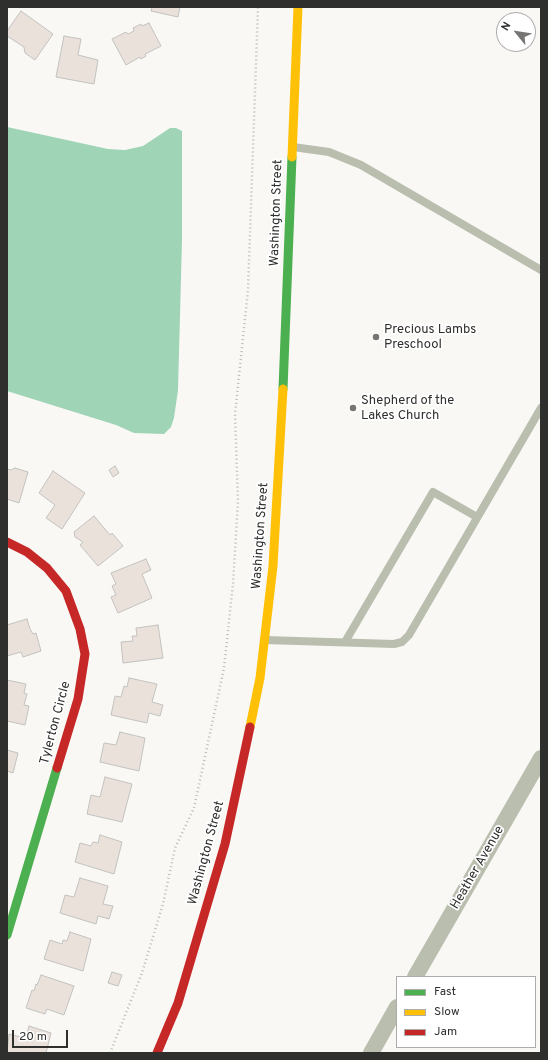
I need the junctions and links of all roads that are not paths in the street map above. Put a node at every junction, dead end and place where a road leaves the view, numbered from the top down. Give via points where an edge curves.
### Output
1 (298, 7) edge
2 (292, 146) junction
3 (541, 270) edge
4 (541, 408) edge
5 (477, 517) junction
6 (7, 542) edge
7 (264, 640) junction
8 (345, 642) junction
9 (541, 758) edge
10 (7, 935) edge
11 (415, 976) edge
12 (396, 1009) edge
13 (157, 1053) edge
14 (371, 1053) edge

1 - 2 main road, Washington Street
2 - 3 lane via 329,152 361,166
2 - 7 main road, Washington Street via 281,436 273,566
4 - 5 lane
5 - 8 lane via 409,635 402,642
5 - 8 lane via 433,492
6 - 10 main road, Tylerton Circle via 27,552 47,568 66,591 80,629 84,654 78,699
7 - 8 lane
7 - 13 main road, Washington Street via 260,678 225,844 178,1003
9 - 11 street, Heather Avenue
12 - 14 street

